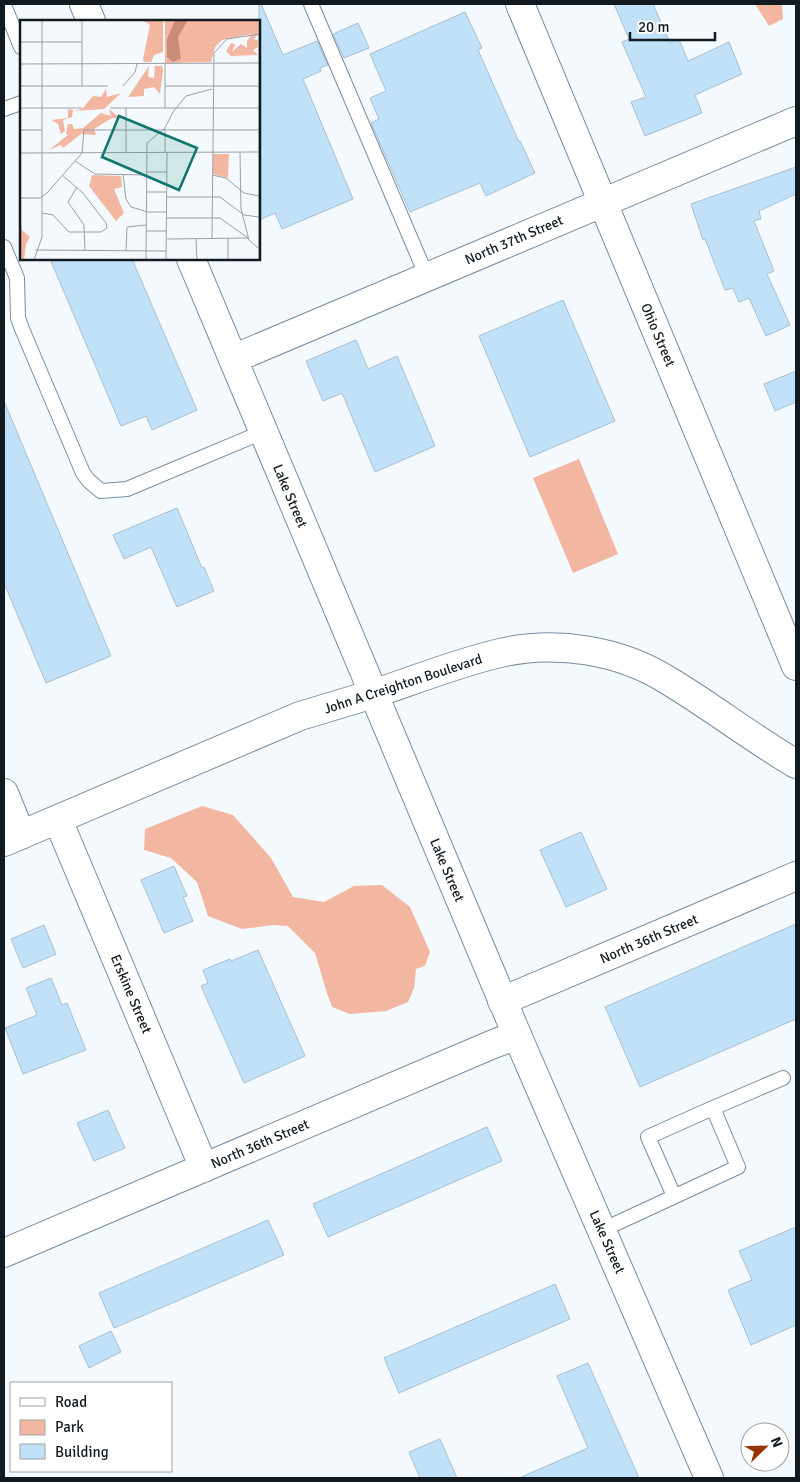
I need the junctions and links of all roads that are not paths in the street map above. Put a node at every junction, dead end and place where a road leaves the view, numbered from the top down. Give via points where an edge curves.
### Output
1 (84, 4) edge
2 (311, 4) edge
3 (520, 4) edge
4 (4, 5) edge
5 (91, 20) edge
6 (20, 45) edge
7 (20, 103) edge
8 (4, 109) edge
9 (796, 121) edge
10 (603, 202) junction
11 (4, 248) edge
12 (190, 260) edge
13 (427, 277) junction
14 (233, 359) junction
15 (263, 432) junction
16 (796, 666) edge
17 (373, 694) junction
18 (796, 764) edge
19 (4, 793) edge
20 (58, 820) junction
21 (12, 838) edge
22 (796, 876) edge
23 (502, 1001) junction
24 (517, 1035) junction
25 (783, 1078) dead end
26 (713, 1108) junction
27 (204, 1168) junction
28 (674, 1196) junction
29 (602, 1230) junction
30 (4, 1253) edge
31 (709, 1478) edge

1 - 5 street
2 - 13 lane
3 - 10 street, Ohio Street
4 - 6 lane
7 - 8 lane
9 - 10 street, North 37th Street
10 - 13 street, North 37th Street
10 - 16 street, Ohio Street
11 - 15 lane via 16,278 18,318 22,329 83,473 101,491 127,489
12 - 14 street, Lake Street
13 - 14 street, North 37th Street
14 - 15 street, Lake Street
15 - 17 street, Lake Street
17 - 18 street, John A Creighton Boulevard via 501,653 542,647 599,652 634,663 668,680
17 - 20 street, John A Creighton Boulevard via 300,716
17 - 23 street, Lake Street
19 - 21 street
20 - 21 street, John A Creighton Boulevard
20 - 27 street, Erskine Street
22 - 23 street, North 36th Street
23 - 24 street, Lake Street
24 - 27 street, North 36th Street
24 - 29 street, Lake Street
25 - 26 lane
26 - 28 lane via 738,1167
26 - 28 lane via 648,1137
27 - 30 street, North 36th Street
28 - 29 lane
29 - 31 street, Lake Street

